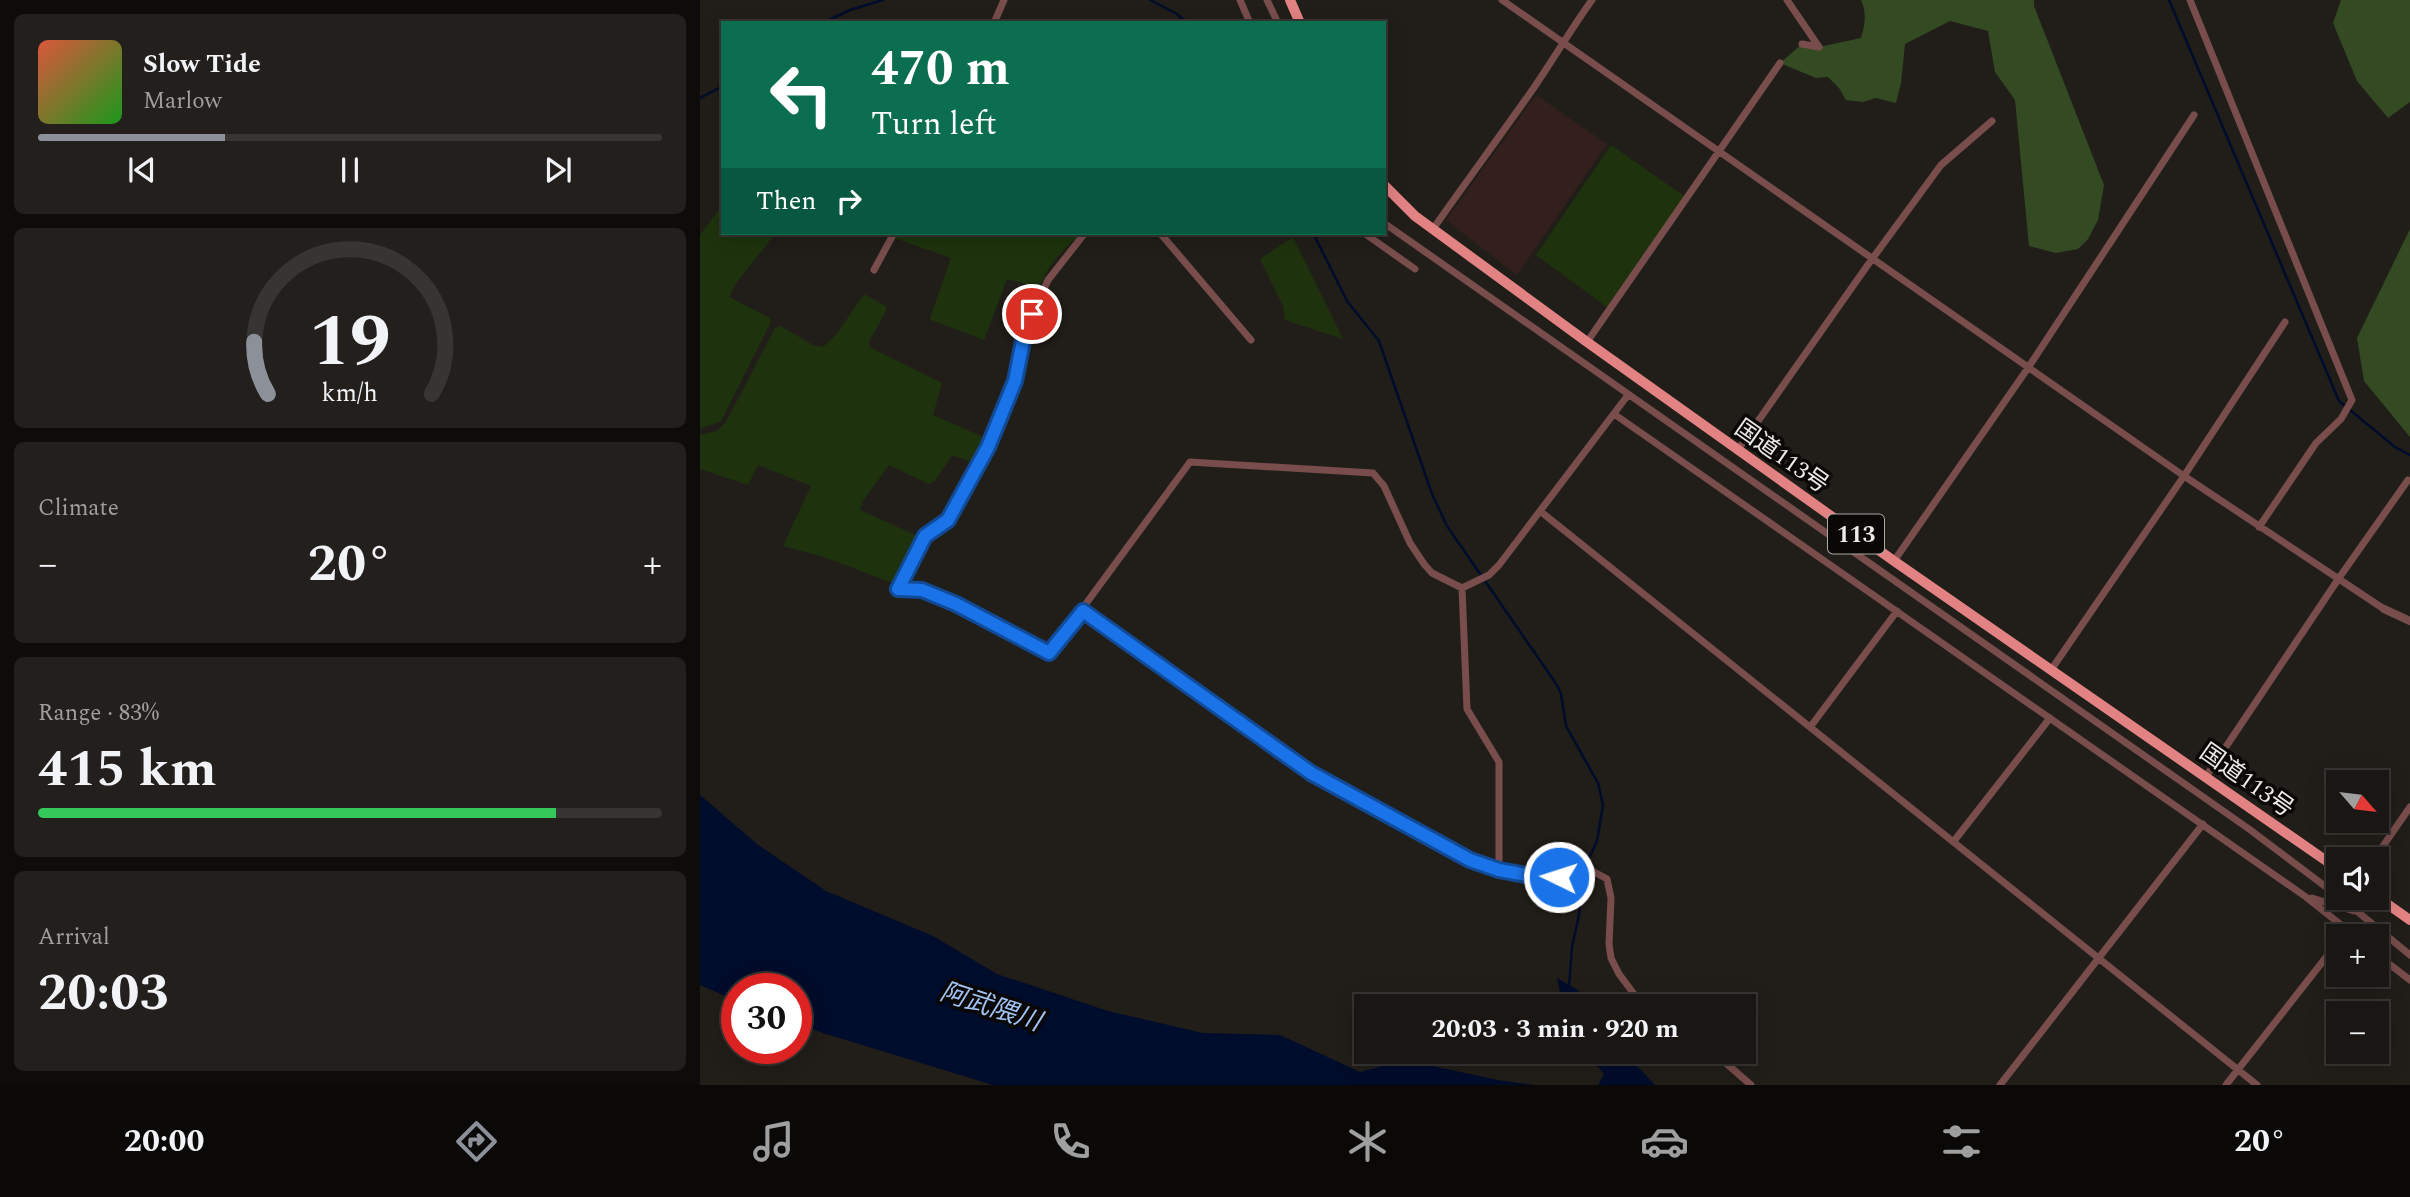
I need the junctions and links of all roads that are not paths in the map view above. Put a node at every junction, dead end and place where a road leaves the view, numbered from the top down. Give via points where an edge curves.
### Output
1 (1004, 0) edge
2 (1240, 0) edge
3 (1267, 0) edge
4 (1290, 0) edge
5 (1502, 0) edge
6 (1592, 0) edge
7 (1787, 0) edge
8 (2190, 0) edge
9 (995, 21) edge
10 (1249, 21) edge
11 (1277, 21) edge
12 (1299, 21) edge
13 (1563, 44) junction
14 (1802, 44) dead end
15 (1780, 63) dead end
16 (2194, 115) dead end
17 (1992, 121) dead end
18 (1718, 153) junction
19 (1386, 187) edge
20 (1386, 224) edge
21 (1433, 229) junction
22 (893, 235) edge
23 (1083, 235) edge
24 (1162, 235) edge
25 (1367, 235) edge
26 (1872, 260) junction
27 (1415, 268) dead end
28 (874, 270) dead end
29 (2285, 321) dead end
30 (1251, 340) dead end
31 (1587, 342) junction
32 (2028, 368) junction
33 (1628, 395) junction
34 (1614, 414) junction
35 (1737, 451) junction
36 (2184, 476) junction
37 (2408, 480) dead end
38 (1540, 511) junction
39 (2259, 527) junction
40 (1895, 561) junction
41 (2339, 578) junction
42 (1462, 588) junction
43 (2384, 610) joint
44 (1083, 611) junction
45 (1897, 611) junction
46 (2410, 621) edge
47 (2051, 670) junction
48 (2050, 718) junction
49 (1811, 726) junction
50 (2205, 778) junction
51 (2410, 807) edge
52 (2203, 824) junction
53 (1954, 841) junction
54 (2382, 847) edge
55 (2326, 861) edge
56 (1499, 870) junction
57 (2326, 887) edge
58 (2306, 897) junction
59 (2389, 905) edge
60 (2355, 910) edge
61 (2358, 912) junction
62 (2410, 920) edge
63 (2335, 924) edge
64 (2410, 955) edge
65 (2326, 957) edge
66 (2099, 958) junction
67 (2389, 964) edge
68 (2410, 980) edge
69 (1634, 994) edge
70 (1727, 1064) edge
71 (2238, 1070) junction
72 (1751, 1085) edge
73 (2000, 1085) edge
74 (2226, 1085) edge
75 (2257, 1085) edge

1 - 9 street
2 - 10 street
3 - 11 street
4 - 12 highway
5 - 13 street
6 - 13 street
7 - 14 street via 1819,47
8 - 39 street via 2352,400 2341,419 2316,443
13 - 18 street
13 - 21 street
15 - 18 street
16 - 32 street
17 - 26 street via 1941,165
18 - 26 street
18 - 31 street
19 - 21 highway, 国道113号 / 113
20 - 33 street
21 - 31 highway, 国道113号 / 113
22 - 28 street
23 - 44 street via 1043,290 1025,331 1015,381 988,447 948,520 925,536 898,589 922,590 956,604 1049,653
24 - 30 street
25 - 27 street
26 - 32 street
26 - 35 street
29 - 36 street
31 - 35 highway, 国道113号 / 113
32 - 36 street
32 - 40 street
33 - 34 street
33 - 57 street
34 - 38 street
34 - 45 street
35 - 40 highway, 国道113号 / 113
36 - 39 street
36 - 47 street
37 - 41 street
38 - 42 street via 1489,575
38 - 49 street
39 - 41 street
40 - 47 highway, 国道113号 / 113
41 - 43 street
41 - 50 street
42 - 44 street via 1424,564 1373,473 1190,462
42 - 56 street via 1468,709 1499,762
43 - 46 street
44 - 56 street via 1311,773 1470,860
45 - 48 street
45 - 49 street
47 - 50 highway, 国道113号 / 113
48 - 52 street
48 - 53 street
49 - 53 street
50 - 55 highway, 国道113号 / 113
51 - 54 street
52 - 58 street
52 - 66 street
53 - 66 street
56 - 69 street via 1559,877 1585,867 1607,879 1611,958
58 - 61 street
58 - 63 street
59 - 62 highway
60 - 61 street
61 - 64 street
65 - 71 street
66 - 71 street
66 - 73 street
67 - 68 street
70 - 72 street
71 - 74 street
71 - 75 street

